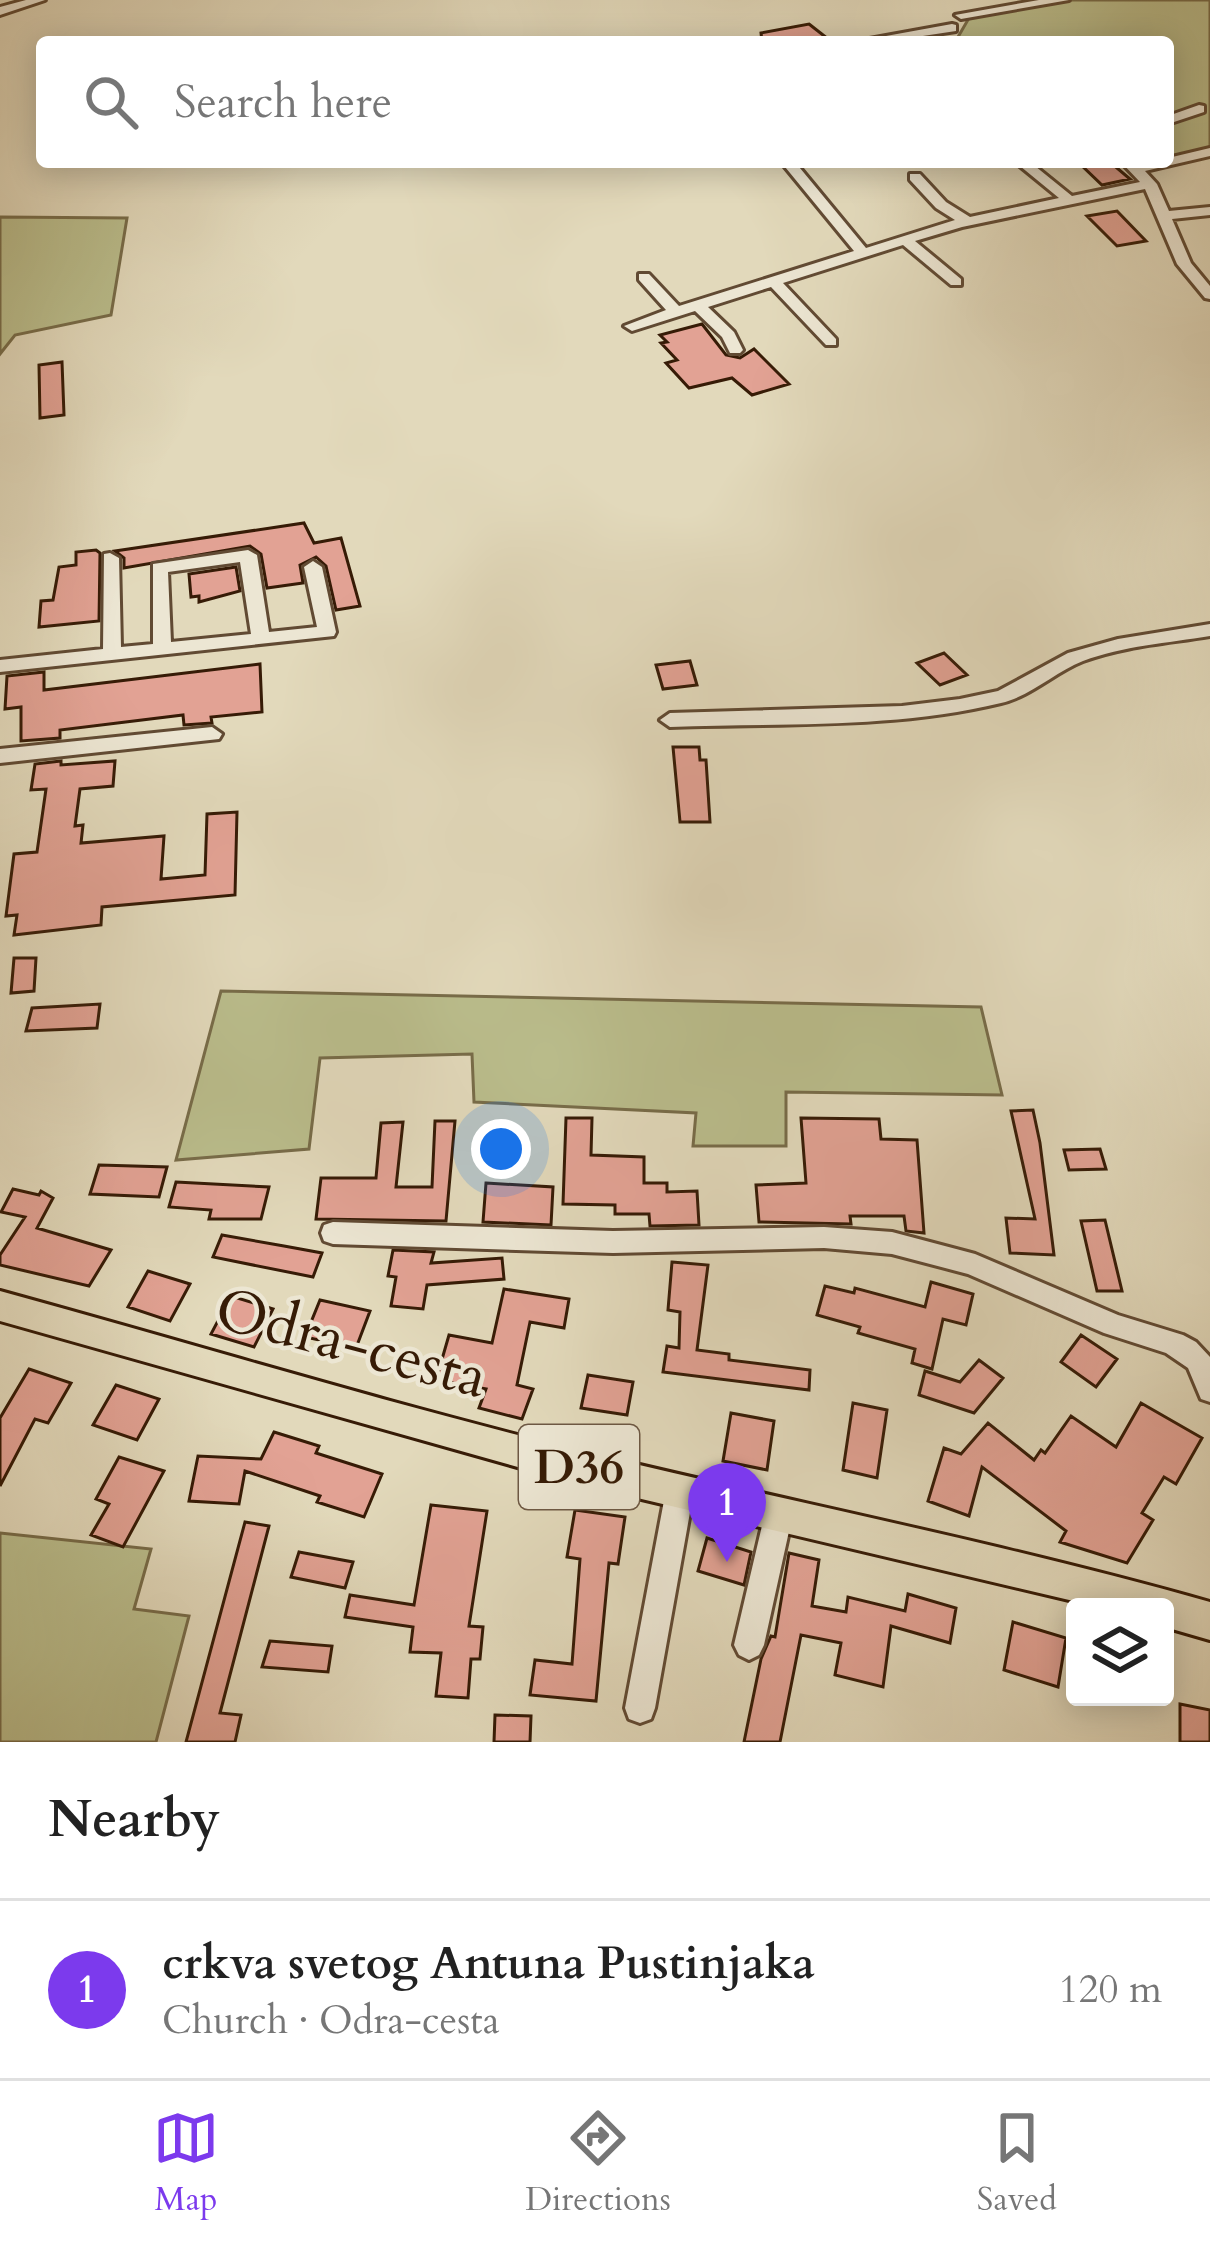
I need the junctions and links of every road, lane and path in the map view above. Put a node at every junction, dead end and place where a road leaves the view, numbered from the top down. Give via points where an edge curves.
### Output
1 (39, 0) edge
2 (955, 0) edge
3 (1063, 0) edge
4 (0, 11) edge
5 (961, 15) junction
6 (954, 35) edge
7 (1199, 109) dead end
8 (1174, 118) edge
9 (1210, 152) edge
10 (1174, 158) edge
11 (793, 168) edge
12 (1030, 168) edge
13 (1134, 168) edge
14 (915, 177) dead end
15 (1150, 184) junction
16 (1067, 198) junction
17 (1210, 211) edge
18 (1163, 216) junction
19 (968, 221) junction
20 (906, 241) junction
21 (864, 254) junction
22 (644, 277) dead end
23 (956, 282) dead end
24 (776, 284) junction
25 (1210, 295) edge
26 (698, 306) junction
27 (677, 313) junction
28 (632, 326) dead end
29 (831, 342) dead end
30 (736, 350) dead end
31 (110, 558) dead end
32 (314, 567) dead end
33 (1210, 630) edge
34 (260, 639) junction
35 (162, 650) junction
36 (112, 655) junction
37 (0, 666) edge
38 (670, 719) dead end
39 (212, 734) dead end
40 (0, 756) edge
41 (333, 1234) dead end
42 (0, 1306) edge
43 (1210, 1390) edge
44 (680, 1490) junction
45 (779, 1513) junction
46 (1132, 1598) edge
47 (1174, 1610) edge
48 (1210, 1621) edge
49 (749, 1645) dead end
50 (640, 1708) dead end

1 - 4 street
2 - 5 street
3 - 5 street
5 - 6 street
7 - 8 street
9 - 10 street
11 - 21 street
12 - 16 street
13 - 15 street
14 - 19 street
15 - 16 street
15 - 18 street
16 - 19 street
17 - 18 street
18 - 25 street
19 - 20 street
20 - 21 street
20 - 23 street
21 - 24 street
22 - 27 street
24 - 26 street
24 - 29 street
26 - 27 street
26 - 30 street
27 - 28 street
31 - 36 street
32 - 34 street via 327,632
33 - 38 street via 1076,657 1004,696 960,706
34 - 35 street
34 - 35 street via 248,555 159,568
35 - 36 street
36 - 37 street
39 - 40 street
41 - 43 street via 869,1239 1010,1277 1112,1324 1187,1347 1202,1362
42 - 44 main road, Odra-cesta / D36
44 - 45 main road, Odra-cesta / D36
44 - 50 street
45 - 46 main road, Odra-cesta / D36
45 - 49 street
47 - 48 main road, Odra-cesta / D36

